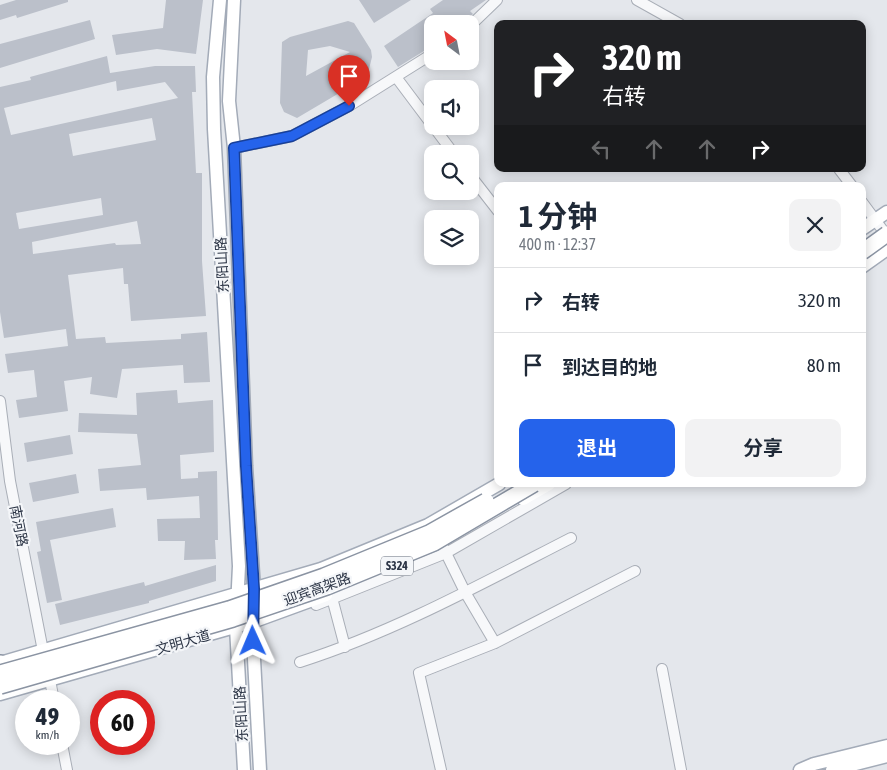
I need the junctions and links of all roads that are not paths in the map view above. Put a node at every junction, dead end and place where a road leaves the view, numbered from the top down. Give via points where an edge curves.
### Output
1 (220, 0) edge
2 (234, 0) edge
3 (496, 0) edge
4 (637, 0) edge
5 (479, 17) edge
6 (673, 20) edge
7 (424, 59) edge
8 (396, 77) junction
9 (424, 114) edge
10 (234, 148) junction
11 (841, 172) edge
12 (849, 182) edge
13 (479, 187) edge
14 (866, 206) edge
15 (494, 207) edge
16 (887, 212) edge
17 (881, 221) edge
18 (866, 227) edge
19 (866, 235) edge
20 (887, 235) edge
21 (866, 249) edge
22 (887, 249) edge
23 (866, 264) edge
24 (0, 400) edge
25 (494, 487) edge
26 (510, 487) edge
27 (529, 487) edge
28 (544, 487) edge
29 (560, 487) edge
30 (571, 538) dead end
31 (444, 550) junction
32 (635, 571) dead end
33 (254, 589) junction
34 (465, 592) junction
35 (239, 594) junction
36 (331, 596) junction
37 (252, 622) junction
38 (236, 627) junction
39 (495, 642) junction
40 (345, 647) junction
41 (43, 651) junction
42 (300, 662) dead end
43 (0, 663) edge
44 (662, 669) dead end
45 (0, 673) edge
46 (50, 680) junction
47 (0, 686) edge
48 (52, 690) edge
49 (0, 694) edge
50 (887, 746) edge
51 (64, 755) edge
52 (887, 756) edge
53 (67, 770) edge
54 (244, 770) edge
55 (260, 770) edge
56 (441, 770) edge
57 (681, 770) edge
58 (800, 770) edge
59 (832, 770) edge

1 - 35 main road, 东阳山路 via 213,76 214,129
2 - 10 main road, 东阳山路 via 229,101
3 - 5 street
4 - 6 street
7 - 8 street
8 - 9 street
8 - 10 street via 292,136
10 - 33 main road, 东阳山路
11 - 12 street
13 - 15 street
14 - 17 street
16 - 17 main road
17 - 18 main road
17 - 19 highway
17 - 20 street
20 - 21 highway, bridge
22 - 23 main road
24 - 41 street, 南河路 via 10,482
25 - 33 main road, S324 via 428,525 321,569
26 - 45 highway, 迎宾高架路, bridge via 430,533 324,576 229,609
27 - 47 highway, 迎宾高架路, bridge via 434,543 327,587 233,619
28 - 31 main road, 文明大道 / S324
29 - 31 street
30 - 34 street
31 - 34 street
31 - 36 main road, 文明大道 / S324
32 - 39 street
33 - 35 main road, S324
33 - 37 main road, 东阳山路
34 - 39 street
34 - 40 street
35 - 38 main road, 东阳山路
35 - 41 main road, S324
36 - 37 main road, 文明大道 / S324
36 - 40 street
37 - 38 main road, 文明大道 / S324
37 - 55 main road, 东阳山路
38 - 46 main road, 文明大道 / S324
38 - 54 main road, 东阳山路
39 - 56 street via 419,673
40 - 42 street
41 - 43 main road, S324
44 - 57 street
46 - 48 street
46 - 49 main road, 文明大道 / S324
50 - 58 main road
51 - 53 street
52 - 59 main road

